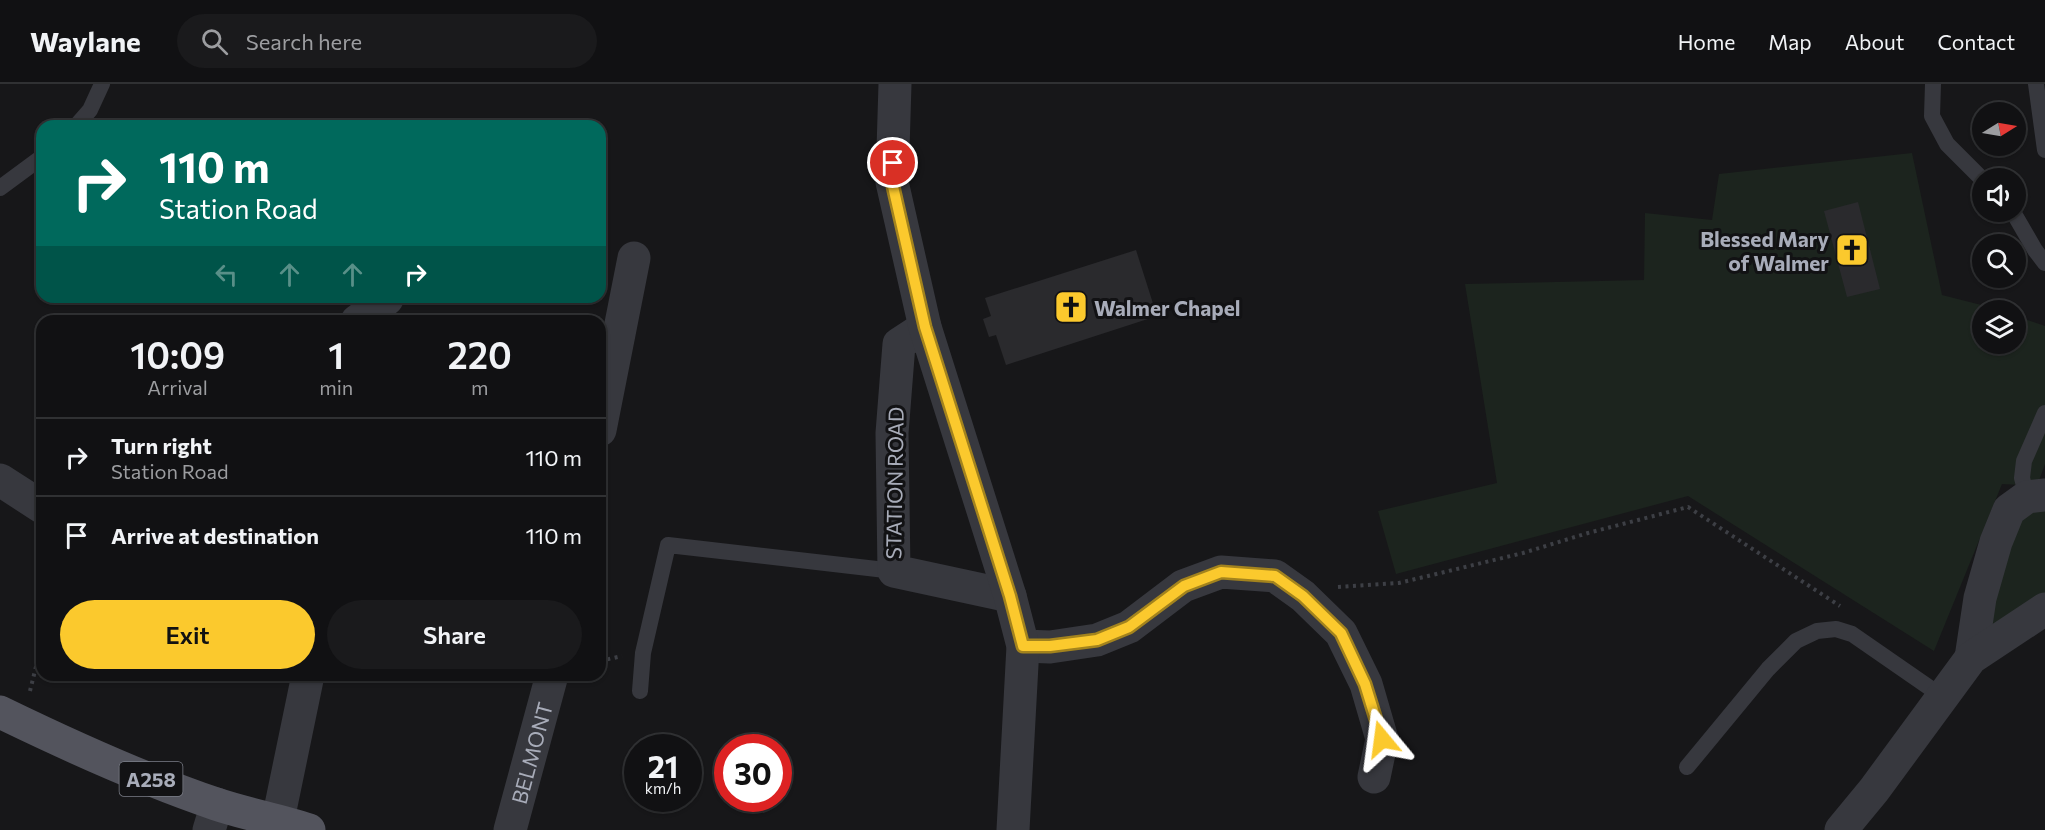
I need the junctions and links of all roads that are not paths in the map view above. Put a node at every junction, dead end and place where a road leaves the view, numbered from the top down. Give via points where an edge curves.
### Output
1 (102, 84) edge
2 (895, 84) edge
3 (1933, 84) edge
4 (2036, 84) edge
5 (81, 120) edge
6 (2045, 150) edge
7 (36, 162) edge
8 (1972, 169) edge
9 (0, 188) edge
10 (2019, 222) edge
11 (634, 258) dead end
12 (2045, 263) edge
13 (391, 306) edge
14 (371, 315) edge
15 (925, 327) junction
16 (606, 400) edge
17 (2045, 413) edge
18 (0, 480) edge
19 (2036, 496) edge
20 (36, 503) edge
21 (894, 571) junction
22 (1010, 596) junction
23 (2045, 609) edge
24 (1023, 646) junction
25 (1971, 658) junction
26 (307, 681) edge
27 (550, 681) edge
28 (640, 691) dead end
29 (1943, 697) junction
30 (11, 717) edge
31 (1687, 767) dead end
32 (1374, 777) dead end
33 (213, 817) edge
34 (278, 820) junction
35 (309, 830) edge
36 (510, 830) edge
37 (1013, 830) edge
38 (1841, 830) edge

1 - 5 lane
2 - 15 street via 892,182
3 - 8 lane via 1932,116 1947,144
4 - 6 lane
7 - 9 lane
10 - 12 lane
11 - 16 street
13 - 14 street
15 - 21 street, STATION ROAD via 899,344 892,433
15 - 22 street
17 - 19 lane via 2024,461 2022,478
18 - 20 street
19 - 25 street via 2009,510 1996,542 1980,598
21 - 22 street, STATION ROAD
21 - 28 lane via 668,545 643,652
22 - 24 street
23 - 25 street
24 - 32 street via 1097,640 1129,627 1184,586 1221,572 1275,576 1303,596 1341,633 1365,684 1382,739
24 - 37 street
25 - 29 street
26 - 34 street
27 - 36 street, BELMONT
29 - 31 lane via 1852,634 1836,629 1817,631 1796,641 1768,669
29 - 38 street
30 - 33 main road, A258 via 122,768
33 - 34 main road, A258
34 - 35 main road, A258

